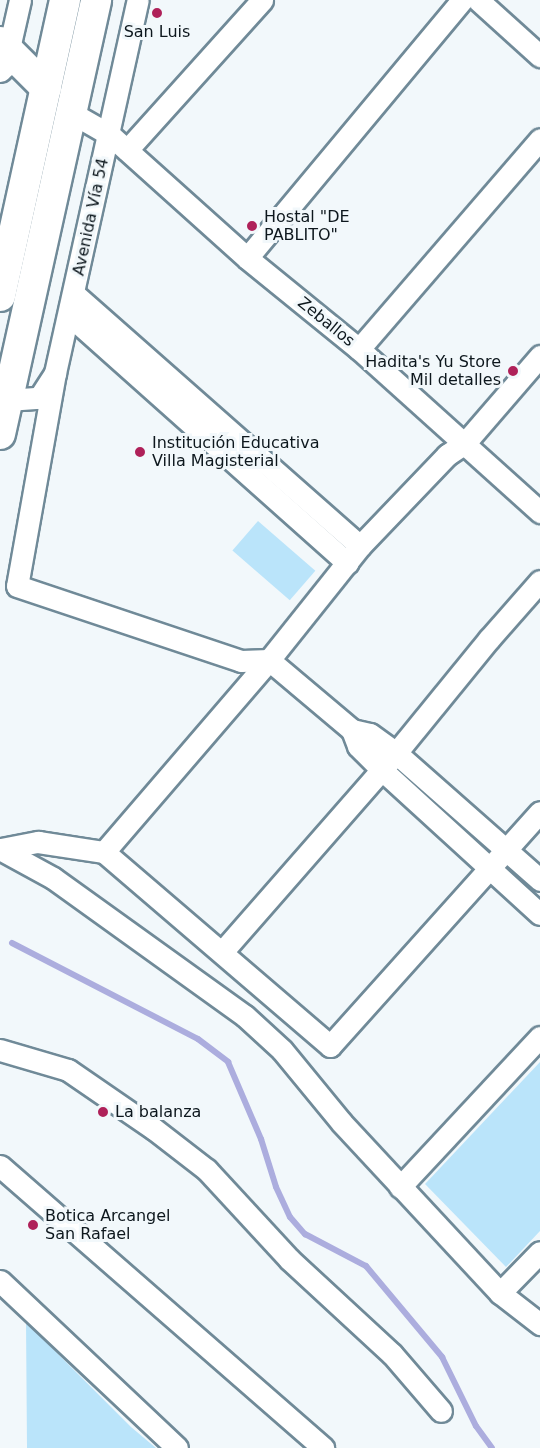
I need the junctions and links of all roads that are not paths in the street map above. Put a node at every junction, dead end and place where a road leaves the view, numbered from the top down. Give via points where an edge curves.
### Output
1 (20, 0) edge
2 (65, 0) edge
3 (96, 0) edge
4 (138, 0) edge
5 (262, 0) edge
6 (462, 0) edge
7 (478, 0) edge
8 (3, 54) edge
9 (540, 56) edge
10 (46, 88) junction
11 (70, 112) junction
12 (110, 135) junction
13 (540, 139) edge
14 (127, 150) junction
15 (247, 258) junction
16 (74, 294) junction
17 (0, 296) edge
18 (69, 315) junction
19 (358, 349) junction
20 (540, 356) edge
21 (55, 373) junction
22 (7, 400) junction
23 (0, 434) edge
24 (465, 443) junction
25 (540, 512) edge
26 (353, 554) junction
27 (540, 581) edge
28 (268, 660) junction
29 (352, 730) junction
30 (396, 753) junction
31 (381, 770) junction
32 (540, 812) edge
33 (0, 849) edge
34 (507, 851) junction
35 (105, 852) junction
36 (488, 868) junction
37 (540, 880) edge
38 (540, 914) edge
39 (222, 952) junction
40 (540, 1037) edge
41 (0, 1050) edge
42 (0, 1166) edge
43 (400, 1187) junction
44 (540, 1252) edge
45 (0, 1281) edge
46 (500, 1293) junction
47 (540, 1324) edge
48 (441, 1411) dead end
49 (177, 1448) edge
50 (323, 1448) edge

1 - 8 street
2 - 10 main road
3 - 11 main road
4 - 12 street, Avenida Vía 54
5 - 14 street
6 - 15 street
7 - 9 street
8 - 10 main road
10 - 17 main road
11 - 12 street, Zeballos
11 - 22 main road
12 - 14 street, Zeballos
12 - 16 street, Avenida Vía 54
13 - 19 street
14 - 15 street, Zeballos
15 - 19 street, Zeballos
16 - 18 street, Avenida Vía 54
16 - 26 street
18 - 21 street, Avenida Vía 54
18 - 26 street
19 - 24 street, Zeballos
20 - 24 street
21 - 22 street, Avenida Vía 54 via 39,398
21 - 28 street via 17,586 241,661
22 - 23 main road
24 - 25 street, Zeballos
24 - 26 street via 447,455
26 - 28 street
27 - 30 street
28 - 29 street
28 - 35 street
29 - 30 street via 370,734
29 - 31 street via 358,746
30 - 31 street
30 - 34 street
31 - 36 street
31 - 39 street
32 - 34 street
33 - 35 street via 38,842
33 - 43 street via 53,879 245,1016 282,1050
34 - 36 street
34 - 37 street
35 - 39 street
36 - 38 street
36 - 39 street via 330,1046
40 - 43 street
41 - 48 street via 68,1070 207,1170 289,1259 392,1354
42 - 50 street
43 - 46 street
44 - 46 street
45 - 49 street
46 - 47 street

